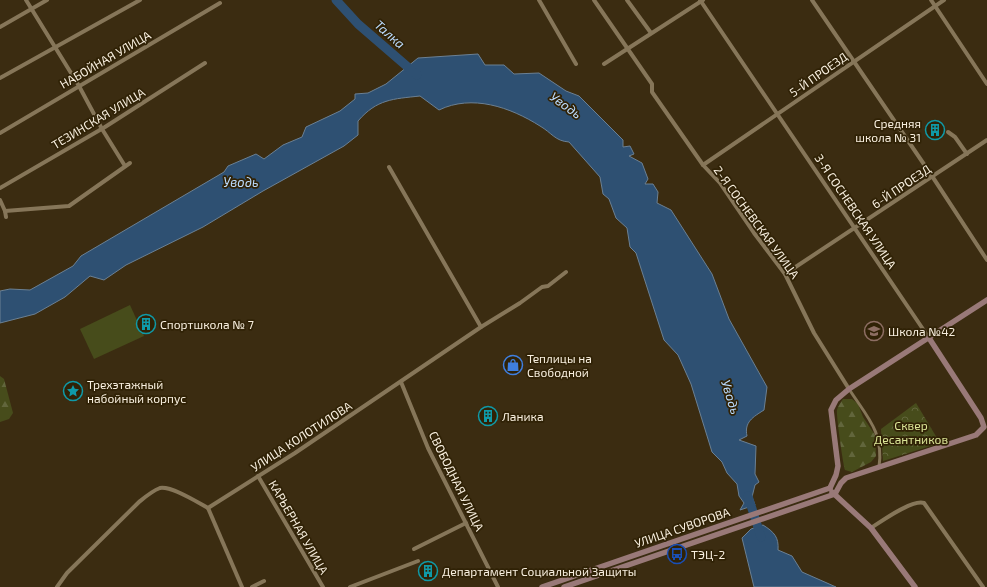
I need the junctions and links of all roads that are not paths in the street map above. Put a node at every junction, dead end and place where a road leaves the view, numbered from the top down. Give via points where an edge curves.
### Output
1 (26, 0) edge
2 (48, 0) edge
3 (140, 0) edge
4 (539, 0) edge
5 (594, 0) edge
6 (627, 0) edge
7 (701, 0) edge
8 (812, 0) edge
9 (931, 0) edge
10 (944, 0) edge
11 (220, 3) dead end
12 (935, 6) junction
13 (32, 9) junction
14 (0, 27) edge
15 (651, 33) junction
16 (55, 46) junction
17 (627, 48) junction
18 (854, 61) junction
19 (205, 63) dead end
20 (576, 64) dead end
21 (604, 64) dead end
22 (0, 78) edge
23 (987, 84) edge
24 (79, 86) junction
25 (777, 114) junction
26 (102, 129) junction
27 (948, 132) dead end
28 (0, 133) edge
29 (987, 140) edge
30 (967, 154) junction
31 (130, 163) dead end
32 (703, 165) junction
33 (125, 166) junction
34 (388, 167) dead end
35 (932, 176) junction
36 (0, 188) edge
37 (0, 200) edge
38 (5, 211) junction
39 (6, 217) dead end
40 (855, 228) junction
41 (987, 260) edge
42 (566, 272) dead end
43 (785, 274) junction
44 (987, 300) edge
45 (481, 327) junction
46 (929, 338) junction
47 (401, 382) junction
48 (850, 389) junction
49 (879, 467) junction
50 (258, 476) junction
51 (830, 488) junction
52 (835, 494) junction
53 (208, 508) junction
54 (466, 523) junction
55 (871, 528) junction
56 (414, 549) dead end
57 (418, 561) dead end
58 (264, 581) dead end
59 (58, 587) edge
60 (242, 587) edge
61 (252, 587) edge
62 (323, 587) edge
63 (350, 587) edge
64 (498, 587) edge
65 (542, 587) edge
66 (564, 587) edge
67 (915, 587) edge
68 (983, 587) edge

1 - 13 street
2 - 13 street
3 - 16 street
4 - 20 street
5 - 17 street, 2-Я СОСНЕВСКАЯ УЛИЦА
6 - 15 street
7 - 15 street
7 - 25 street, 3-Я СОСНЕВСКАЯ УЛИЦА
8 - 18 street
9 - 12 street
10 - 12 street, 5-Й ПРОЕЗД
11 - 24 street, НАБОЙНАЯ УЛИЦА
12 - 18 street, 5-Й ПРОЕЗД
12 - 23 street
13 - 14 street
13 - 16 street
15 - 17 street
16 - 22 street
16 - 24 street
17 - 21 street
17 - 32 street, 2-Я СОСНЕВСКАЯ УЛИЦА via 652,84 652,92
18 - 25 street, 5-Й ПРОЕЗД
18 - 35 street
19 - 26 street, ТЕЗИНСКАЯ УЛИЦА
24 - 26 street
24 - 28 street, НАБОЙНАЯ УЛИЦА
25 - 32 street, 5-Й ПРОЕЗД
25 - 40 street, 3-Я СОСНЕВСКАЯ УЛИЦА
26 - 33 street
26 - 36 street, ТЕЗИНСКАЯ УЛИЦА
27 - 30 street via 955,137
29 - 30 street, 6-Й ПРОЕЗД
30 - 35 street, 6-Й ПРОЕЗД
31 - 33 street
32 - 43 street, 2-Я СОСНЕВСКАЯ УЛИЦА via 720,183
33 - 38 street via 69,206
34 - 45 street
35 - 40 street, 6-Й ПРОЕЗД
35 - 41 street
37 - 38 street
38 - 39 street
40 - 43 street, 6-Й ПРОЕЗД
40 - 46 street, 3-Я СОСНЕВСКАЯ УЛИЦА
42 - 45 street, УЛИЦА КОЛОТИЛОВА
43 - 48 street, 2-Я СОСНЕВСКАЯ УЛИЦА via 814,333
44 - 46 main road
45 - 47 street, УЛИЦА КОЛОТИЛОВА
46 - 48 main road
46 - 49 main road, 3-Я СОСНЕВСКАЯ УЛИЦА via 981,418 984,427 976,435
47 - 50 street, УЛИЦА КОЛОТИЛОВА
47 - 54 street, СВОБОДНАЯ УЛИЦА via 428,448
48 - 49 street, 2-Я СОСНЕВСКАЯ УЛИЦА via 878,434 881,452
48 - 51 main road via 836,400 831,410 838,466
49 - 52 main road via 846,478
50 - 53 street, УЛИЦА КОЛОТИЛОВА
50 - 62 street, КАРЬЕРНАЯ УЛИЦА
51 - 52 main road
51 - 65 main road, УЛИЦА СУВОРОВА
52 - 55 main road
52 - 66 main road, УЛИЦА СУВОРОВА
53 - 59 street via 173,490 162,488 151,492 67,573
53 - 60 street
54 - 56 street
54 - 64 street, СВОБОДНАЯ УЛИЦА
55 - 67 main road
55 - 68 street via 901,509 924,503
57 - 63 street
58 - 61 street

